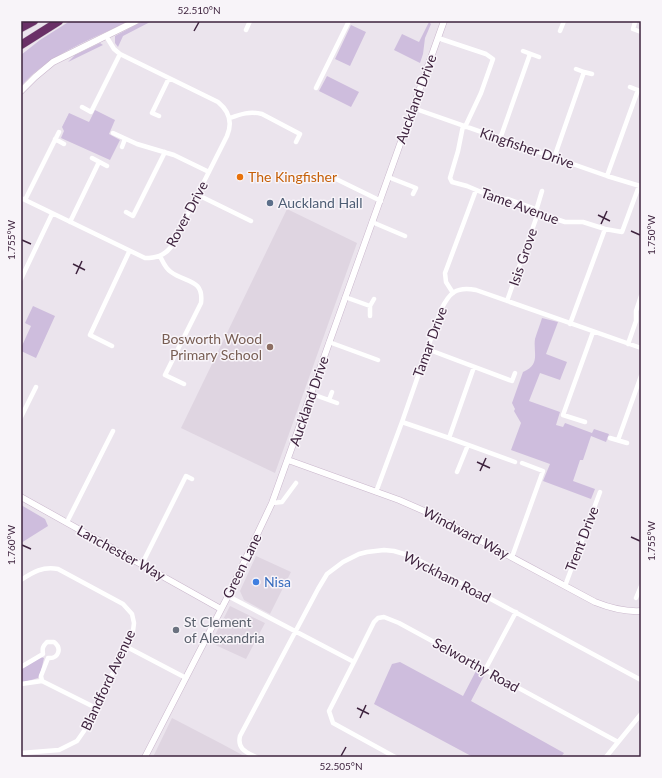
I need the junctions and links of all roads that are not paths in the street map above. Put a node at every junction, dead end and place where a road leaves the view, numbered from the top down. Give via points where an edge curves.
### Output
1 (34, 21) edge
2 (59, 21) edge
3 (136, 21) edge
4 (250, 21) edge
5 (349, 21) edge
6 (444, 21) edge
7 (564, 21) edge
8 (635, 22) dead end
9 (21, 28) edge
10 (246, 30) dead end
11 (560, 31) dead end
12 (641, 32) edge
13 (106, 36) junction
14 (438, 38) junction
15 (21, 45) edge
16 (21, 48) edge
17 (522, 51) dead end
18 (120, 54) junction
19 (530, 54) junction
20 (539, 57) dead end
21 (576, 69) dead end
22 (584, 72) junction
23 (592, 74) dead end
24 (169, 78) junction
25 (630, 87) dead end
26 (316, 88) dead end
27 (21, 91) edge
28 (640, 91) edge
29 (82, 108) dead end
30 (413, 108) junction
31 (160, 116) dead end
32 (230, 118) junction
33 (464, 126) junction
34 (59, 132) dead end
35 (113, 133) dead end
36 (125, 139) junction
37 (500, 139) junction
38 (55, 140) junction
39 (296, 142) dead end
40 (64, 144) dead end
41 (122, 147) dead end
42 (165, 152) junction
43 (92, 158) dead end
44 (554, 158) junction
45 (99, 162) junction
46 (107, 166) dead end
47 (209, 172) junction
48 (607, 176) junction
49 (388, 178) junction
50 (336, 179) dead end
51 (640, 186) edge
52 (476, 190) junction
53 (542, 192) dead end
54 (413, 194) dead end
55 (198, 195) junction
56 (23, 199) edge
57 (380, 201) junction
58 (126, 212) dead end
59 (537, 212) junction
60 (52, 214) junction
61 (251, 220) dead end
62 (70, 222) junction
63 (372, 222) junction
64 (606, 229) junction
65 (405, 236) dead end
66 (129, 252) junction
67 (160, 256) junction
68 (21, 279) edge
69 (453, 293) junction
70 (641, 296) edge
71 (345, 298) junction
72 (374, 299) dead end
73 (507, 301) junction
74 (370, 306) junction
75 (370, 316) dead end
76 (570, 324) junction
77 (593, 332) junction
78 (329, 342) junction
79 (628, 344) junction
80 (112, 346) dead end
81 (641, 348) edge
82 (427, 349) junction
83 (378, 360) dead end
84 (474, 367) junction
85 (515, 373) dead end
86 (641, 376) edge
87 (184, 384) dead end
88 (36, 387) dead end
89 (332, 392) dead end
90 (312, 394) junction
91 (329, 400) junction
92 (337, 403) dead end
93 (21, 417) edge
94 (402, 422) junction
95 (585, 422) dead end
96 (114, 431) dead end
97 (449, 438) junction
98 (610, 438) dead end
99 (618, 440) junction
100 (627, 443) dead end
101 (468, 445) junction
102 (288, 460) junction
103 (515, 462) dead end
104 (522, 463) dead end
105 (457, 472) dead end
106 (192, 479) dead end
107 (296, 483) dead end
108 (376, 492) junction
109 (600, 492) dead end
110 (21, 497) edge
111 (272, 503) junction
112 (67, 522) junction
113 (512, 557) junction
114 (142, 564) junction
115 (21, 580) edge
116 (565, 586) junction
117 (641, 586) edge
118 (228, 596) junction
119 (636, 598) dead end
120 (221, 610) junction
121 (641, 611) edge
122 (516, 612) junction
123 (295, 631) junction
124 (125, 646) junction
125 (43, 654) junction
126 (48, 658) junction
127 (354, 662) junction
128 (21, 667) edge
129 (485, 670) junction
130 (186, 678) junction
131 (42, 680) junction
132 (641, 680) edge
133 (21, 684) edge
134 (96, 708) junction
135 (641, 714) edge
136 (618, 742) junction
137 (21, 753) edge
138 (145, 757) edge
139 (256, 757) edge
140 (395, 757) edge
141 (606, 757) edge

1 - 9 highway
2 - 15 highway
2 - 16 street
3 - 13 street
4 - 10 street
5 - 26 street
6 - 14 street, Auckland Drive
7 - 11 street
8 - 12 street via 633,29
13 - 18 street
13 - 27 street via 53,62
14 - 30 street, Auckland Drive
14 - 33 street via 486,54 493,59 481,93
17 - 19 street
18 - 24 street
18 - 29 street via 90,112
19 - 20 street
19 - 37 street
21 - 22 street
22 - 23 street
22 - 44 street
24 - 31 street via 152,113
24 - 32 street via 218,102
25 - 28 street
28 - 48 street
30 - 33 street, Kingfisher Drive
30 - 49 street, Auckland Drive
32 - 39 street via 246,113 262,114 300,134
32 - 47 street, Rover Drive via 229,130
33 - 37 street, Kingfisher Drive
33 - 52 street, Tame Avenue via 450,178 452,182
34 - 38 street
35 - 36 street
36 - 41 street
36 - 42 street
37 - 44 street, Kingfisher Drive
38 - 40 street
38 - 56 street
42 - 47 street
42 - 58 street via 133,216
43 - 45 street
44 - 48 street, Kingfisher Drive
45 - 46 street
45 - 62 street
47 - 55 street, Rover Drive
48 - 51 street, Kingfisher Drive
49 - 54 street via 416,188
49 - 57 street, Auckland Drive
50 - 57 street
51 - 64 street, Tame Avenue via 622,232
52 - 59 street, Tame Avenue via 500,200 508,199 533,208
52 - 69 street via 445,273 446,282
53 - 59 street, Isis Grove
55 - 61 street
55 - 67 street, Rover Drive via 171,247
56 - 60 street, Rover Drive
57 - 63 street, Auckland Drive
59 - 64 street, Tame Avenue via 565,222 583,222
59 - 73 street, Isis Grove
60 - 62 street, Rover Drive
60 - 68 street
62 - 66 street, Rover Drive
63 - 65 street
63 - 71 street, Auckland Drive
64 - 76 street
66 - 67 street, Rover Drive via 145,258
66 - 80 street via 90,335
67 - 87 street via 165,267 196,284 202,295 201,303 165,375
69 - 73 street, Tamar Drive via 462,289 476,290
69 - 82 street, Tamar Drive via 446,299
70 - 79 street
71 - 74 street
71 - 78 street, Auckland Drive
72 - 74 street
73 - 76 street, Tamar Drive
74 - 75 street
76 - 77 street, Tamar Drive
77 - 79 street, Tamar Drive
77 - 95 street via 563,415
78 - 83 street, Auckland Drive
78 - 90 street, Auckland Drive
79 - 81 street, Tamar Drive
82 - 84 street
82 - 94 street, Tamar Drive
84 - 85 street via 512,381
84 - 97 street
86 - 99 street
88 - 93 street
89 - 91 street
90 - 91 street
90 - 102 street, Auckland Drive
91 - 92 street
94 - 97 street
94 - 108 street, Tamar Drive
96 - 112 street
97 - 101 street
98 - 99 street
99 - 100 street
101 - 103 street
101 - 105 street
102 - 108 street, Windward Way
102 - 111 street, Green Lane
104 - 113 street via 543,471
106 - 114 street via 186,476
107 - 111 street via 282,502
108 - 113 street, Windward Way via 431,514
109 - 116 street, Trent Drive
110 - 112 street, Lanchester Way
111 - 118 street, Green Lane
112 - 114 street, Lanchester Way
113 - 116 street, Windward Way
114 - 120 street, Lanchester Way
115 - 124 street, Blandford Avenue via 31,573 51,568 76,578 123,604 132,614 134,623
116 - 121 street, Windward Way via 608,607 632,612
117 - 119 street
118 - 120 street, Green Lane
118 - 123 street
120 - 130 street, Green Lane
122 - 123 street, Wyckham Road via 411,556 394,551 376,551 342,562 327,574
122 - 129 street
122 - 132 street, Wyckham Road
123 - 127 street
123 - 139 street, Wyckham Road via 240,736 241,747
124 - 130 street
124 - 134 street, Blandford Avenue
125 - 126 street
125 - 126 street via 47,642 57,644 58,655
125 - 128 street
126 - 131 street via 41,676
127 - 129 street, Selworthy Road via 374,622 384,617
127 - 140 street via 329,711 333,723
129 - 136 street, Selworthy Road
130 - 138 street, Green Lane
131 - 133 street
131 - 134 street
134 - 137 street, Blandford Avenue via 80,737 69,746 59,750
135 - 136 street
136 - 141 street

